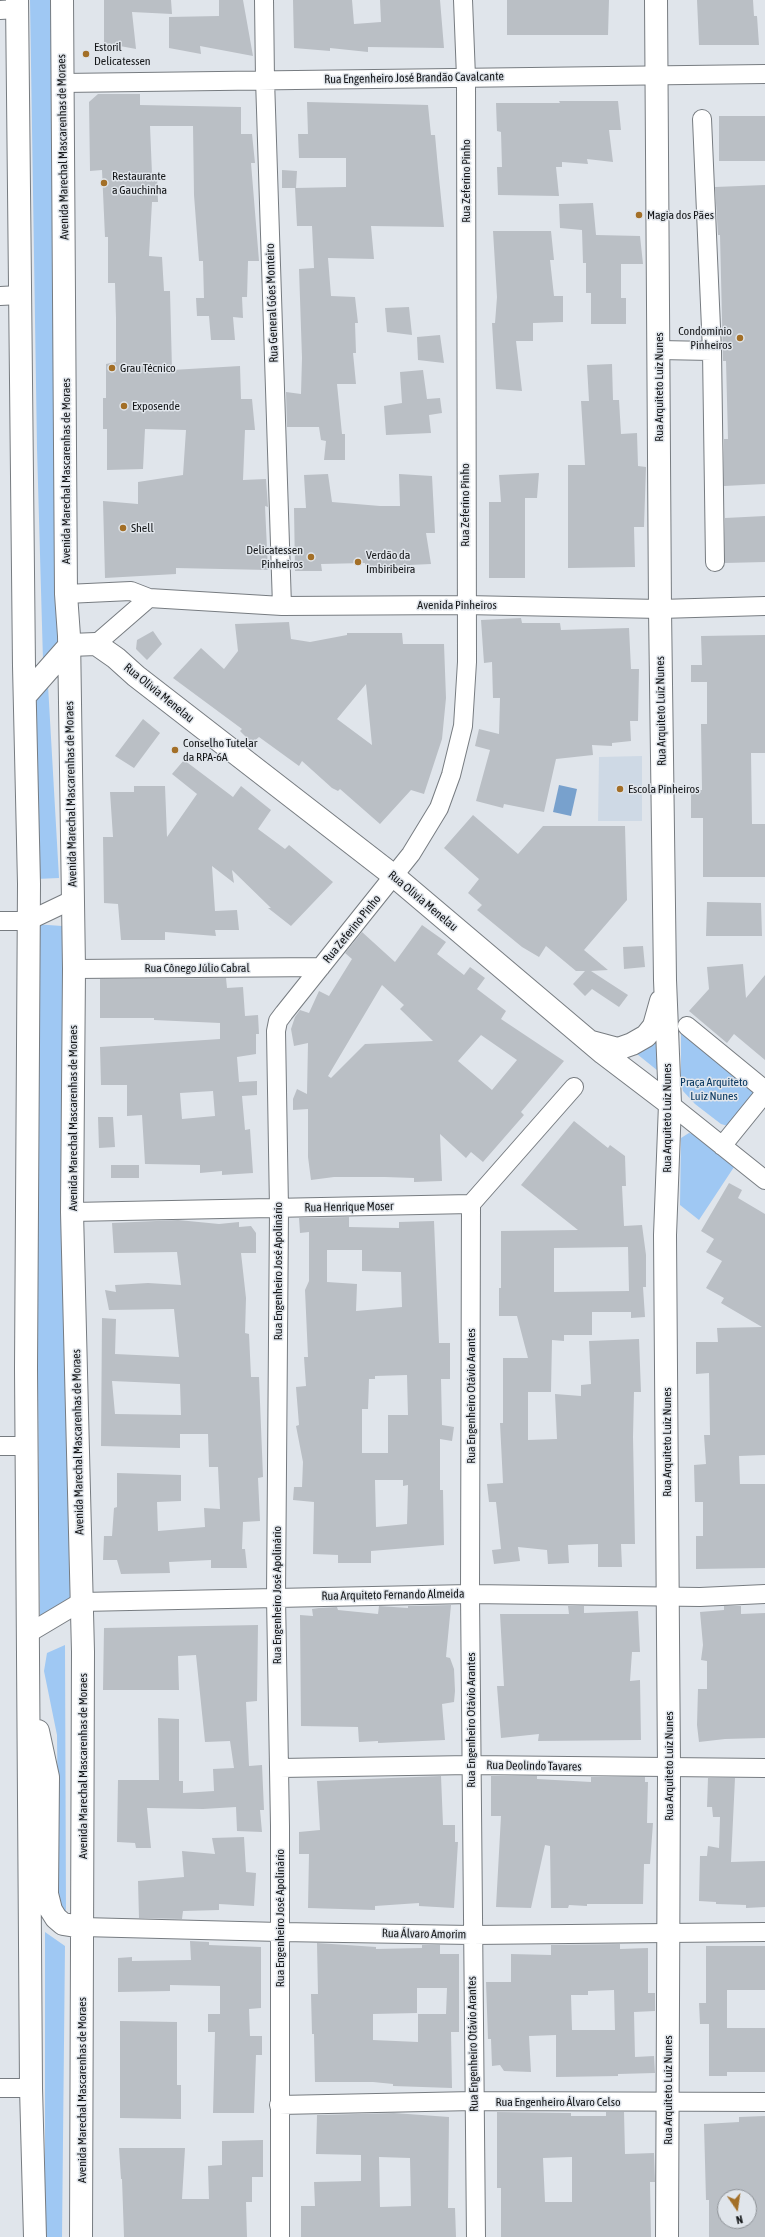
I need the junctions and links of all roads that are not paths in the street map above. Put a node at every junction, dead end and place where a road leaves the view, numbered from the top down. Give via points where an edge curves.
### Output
1 (62, 0) edge
2 (264, 0) edge
3 (463, 0) edge
4 (656, 0) edge
5 (12, 6) edge
6 (765, 74) edge
7 (656, 75) junction
8 (466, 78) junction
9 (265, 79) junction
10 (62, 83) junction
11 (702, 119) dead end
12 (10, 296) edge
13 (659, 350) junction
14 (712, 352) junction
15 (715, 562) dead end
16 (66, 594) junction
17 (149, 598) junction
18 (465, 605) junction
19 (282, 606) junction
20 (765, 606) edge
21 (660, 609) junction
22 (96, 644) junction
23 (70, 645) junction
24 (25, 696) junction
25 (394, 876) junction
26 (72, 900) junction
27 (0, 921) edge
28 (28, 921) junction
29 (321, 967) junction
30 (74, 969) junction
31 (665, 980) junction
32 (687, 1026) dead end
33 (588, 1041) junction
34 (574, 1087) dead end
35 (765, 1092) edge
36 (670, 1104) junction
37 (722, 1146) junction
38 (765, 1180) edge
39 (471, 1204) junction
40 (279, 1208) junction
41 (72, 1212) junction
42 (0, 1446) edge
43 (26, 1446) junction
44 (470, 1594) junction
45 (765, 1594) edge
46 (668, 1596) junction
47 (276, 1597) junction
48 (81, 1602) junction
49 (29, 1633) junction
50 (29, 1699) junction
51 (471, 1765) junction
52 (280, 1768) junction
53 (669, 1768) junction
54 (765, 1768) edge
55 (82, 1927) junction
56 (280, 1932) junction
57 (668, 1932) junction
58 (765, 1932) edge
59 (472, 1935) junction
60 (0, 2088) edge
61 (32, 2088) junction
62 (474, 2101) junction
63 (765, 2102) edge
64 (668, 2103) junction
65 (279, 2105) junction
66 (35, 2237) edge
67 (81, 2237) edge
68 (280, 2237) edge
69 (476, 2237) edge
70 (667, 2237) edge

1 - 10 main road, Avenida Marechal Mascarenhas de Moraes
2 - 9 street, Rua General Góes Monteiro
3 - 8 street, Rua Zeferino Pinho
4 - 7 main road, Rua Arquiteto Luiz Nunes
5 - 12 main road
6 - 7 street, Rua Engenheiro José Brandão Cavalcante
7 - 8 street, Rua Engenheiro José Brandão Cavalcante
7 - 13 main road, Rua Arquiteto Luiz Nunes
8 - 9 street, Rua Engenheiro José Brandão Cavalcante
8 - 18 street, Rua Zeferino Pinho
9 - 10 street, Rua Engenheiro José Brandão Cavalcante
9 - 19 street, Rua General Góes Monteiro
10 - 16 main road, Avenida Marechal Mascarenhas de Moraes
11 - 14 street
12 - 24 main road
13 - 14 street
13 - 21 main road, Rua Arquiteto Luiz Nunes
14 - 15 street
16 - 17 street, Avenida Pinheiros via 130,591
16 - 23 main road, Avenida Marechal Mascarenhas de Moraes
17 - 19 street, Avenida Pinheiros
17 - 22 street
18 - 19 street, Avenida Pinheiros
18 - 21 street, Avenida Pinheiros
18 - 25 street, Rua Zeferino Pinho via 467,662 463,726 451,775 439,808 411,854
20 - 21 street, Avenida Pinheiros
21 - 31 main road, Rua Arquiteto Luiz Nunes
22 - 23 main road
22 - 25 main road, Rua Olivia Menelau
23 - 24 main road
23 - 26 main road, Avenida Marechal Mascarenhas de Moraes
24 - 28 main road
25 - 29 street, Rua Zeferino Pinho
25 - 33 main road, Rua Olivia Menelau
26 - 28 street
26 - 30 main road, Avenida Marechal Mascarenhas de Moraes
27 - 28 street
28 - 43 main road
29 - 30 street, Rua Cônego Júlio Cabral
29 - 40 street, Rua Engenheiro José Apolinário via 278,1021 276,1031
30 - 41 main road, Avenida Marechal Mascarenhas de Moraes
31 - 33 main road via 659,1014 646,1036 618,1049
31 - 36 main road, Rua Arquiteto Luiz Nunes
32 - 35 street
33 - 36 main road, Rua Olivia Menelau
34 - 39 street
35 - 37 street
36 - 37 street, Rua Olivia Menelau
36 - 46 main road, Rua Arquiteto Luiz Nunes via 665,1235
37 - 38 street, Rua Olivia Menelau
39 - 40 street, Rua Henrique Moser
39 - 44 street, Rua Engenheiro Otávio Arantes
40 - 41 street, Rua Henrique Moser
40 - 47 street, Rua Engenheiro José Apolinário
41 - 48 main road, Avenida Marechal Mascarenhas de Moraes
42 - 43 street
43 - 49 main road
44 - 46 street, Rua Arquiteto Fernando Almeida
44 - 47 street, Rua Arquiteto Fernando Almeida
44 - 51 street, Rua Engenheiro Otávio Arantes
45 - 46 street, Rua Arquiteto Fernando Almeida
46 - 53 main road, Rua Arquiteto Luiz Nunes
47 - 48 street, Rua Arquiteto Fernando Almeida
47 - 52 street, Rua Engenheiro José Apolinário
48 - 49 street, Rua Arquiteto Fernando Almeida
48 - 55 main road, Avenida Marechal Mascarenhas de Moraes
49 - 50 main road
50 - 55 main road via 48,1777 51,1910 63,1924
50 - 61 main road
51 - 52 street, Rua Deolindo Tavares
51 - 53 street, Rua Deolindo Tavares
51 - 59 street, Rua Engenheiro Otávio Arantes
52 - 56 street, Rua Engenheiro José Apolinário
53 - 54 street, Rua Deolindo Tavares
53 - 57 main road, Rua Arquiteto Luiz Nunes
55 - 56 street, Rua Álvaro Amorim
55 - 67 main road, Avenida Marechal Mascarenhas de Moraes
56 - 59 street, Rua Álvaro Amorim
56 - 65 street, Rua Engenheiro José Apolinário
57 - 58 street, Rua Álvaro Amorim
57 - 59 street, Rua Álvaro Amorim
57 - 64 main road, Rua Arquiteto Luiz Nunes
59 - 62 street, Rua Engenheiro Otávio Arantes
60 - 61 street
61 - 66 main road
62 - 64 street, Rua Engenheiro Álvaro Celso
62 - 65 street, Rua Engenheiro Álvaro Celso
62 - 69 street, Rua Engenheiro Otávio Arantes
63 - 64 street, Rua Engenheiro Álvaro Celso
64 - 70 main road, Rua Arquiteto Luiz Nunes
65 - 68 street, Rua Engenheiro José Apolinário

